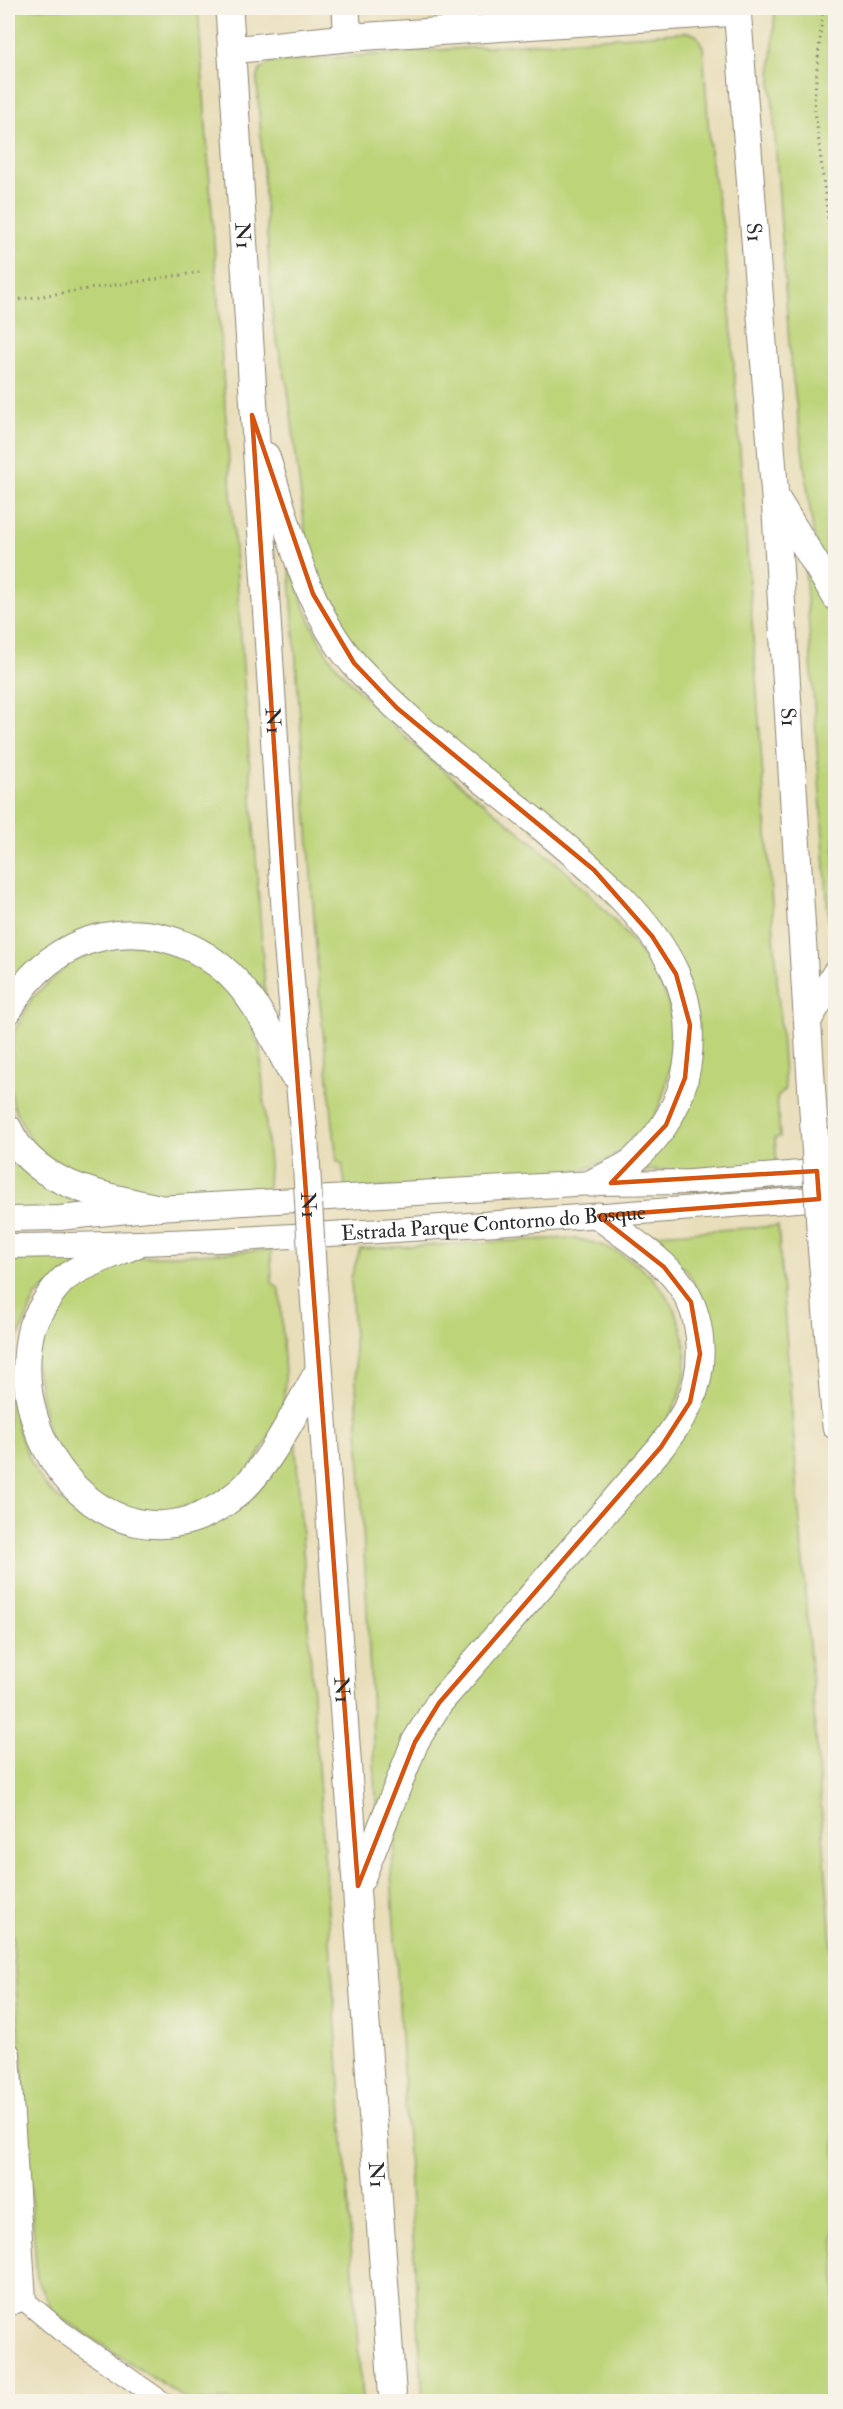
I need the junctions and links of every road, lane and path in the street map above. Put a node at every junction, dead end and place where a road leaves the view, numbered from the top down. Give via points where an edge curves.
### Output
1 (229, 8) edge
2 (346, 8) edge
3 (823, 8) edge
4 (738, 10) edge
5 (619, 14) edge
6 (356, 37) junction
7 (232, 50) junction
8 (201, 272) dead end
9 (836, 286) edge
10 (8, 301) edge
11 (252, 415) junction
12 (775, 496) junction
13 (836, 597) edge
14 (836, 973) edge
15 (8, 1011) edge
16 (808, 1020) junction
17 (298, 1085) junction
18 (8, 1128) edge
19 (836, 1170) edge
20 (592, 1184) junction
21 (836, 1197) edge
22 (158, 1208) junction
23 (599, 1216) junction
24 (8, 1221) edge
25 (135, 1245) junction
26 (8, 1246) edge
27 (833, 1351) edge
28 (318, 1372) junction
29 (836, 1425) edge
30 (358, 1886) junction
31 (8, 2054) edge
32 (16, 2303) edge
33 (163, 2402) edge
34 (393, 2402) edge

1 - 7 highway, N1
2 - 6 highway via 347,27
3 - 9 path via 814,101
4 - 5 highway
4 - 12 highway, S1
5 - 6 highway
6 - 7 highway
7 - 11 highway, N1
8 - 10 path
11 - 17 highway, N1
11 - 20 highway via 313,594 354,663 397,708 594,870 652,936 676,974 690,1025 685,1078 677,1104 666,1125 632,1162
12 - 13 highway
12 - 16 highway, S1
14 - 16 highway
15 - 17 highway via 36,971 79,942 127,933 184,943 221,966 249,998
16 - 27 highway, S1, bridge via 821,1243
17 - 28 highway, N1, bridge
18 - 22 highway via 25,1156 64,1183
19 - 20 main road, Estrada Parque Contorno do Bosque via 691,1182
20 - 22 main road, Estrada Parque Contorno do Bosque
21 - 23 main road, Estrada Parque Contorno do Bosque
22 - 24 main road, Estrada Parque Contorno do Bosque
23 - 25 main road, Estrada Parque Contorno do Bosque
23 - 30 highway via 664,1267 691,1302 700,1354 690,1402 661,1447 440,1703 415,1742
25 - 26 main road, Estrada Parque Contorno do Bosque
25 - 28 highway via 66,1277 40,1310 27,1337 18,1388 26,1430 44,1466 74,1498 98,1513 126,1522 170,1523 200,1516 238,1493 254,1477
27 - 29 highway, S1
28 - 30 highway, N1
30 - 34 highway, N1
31 - 32 main road
32 - 33 street

